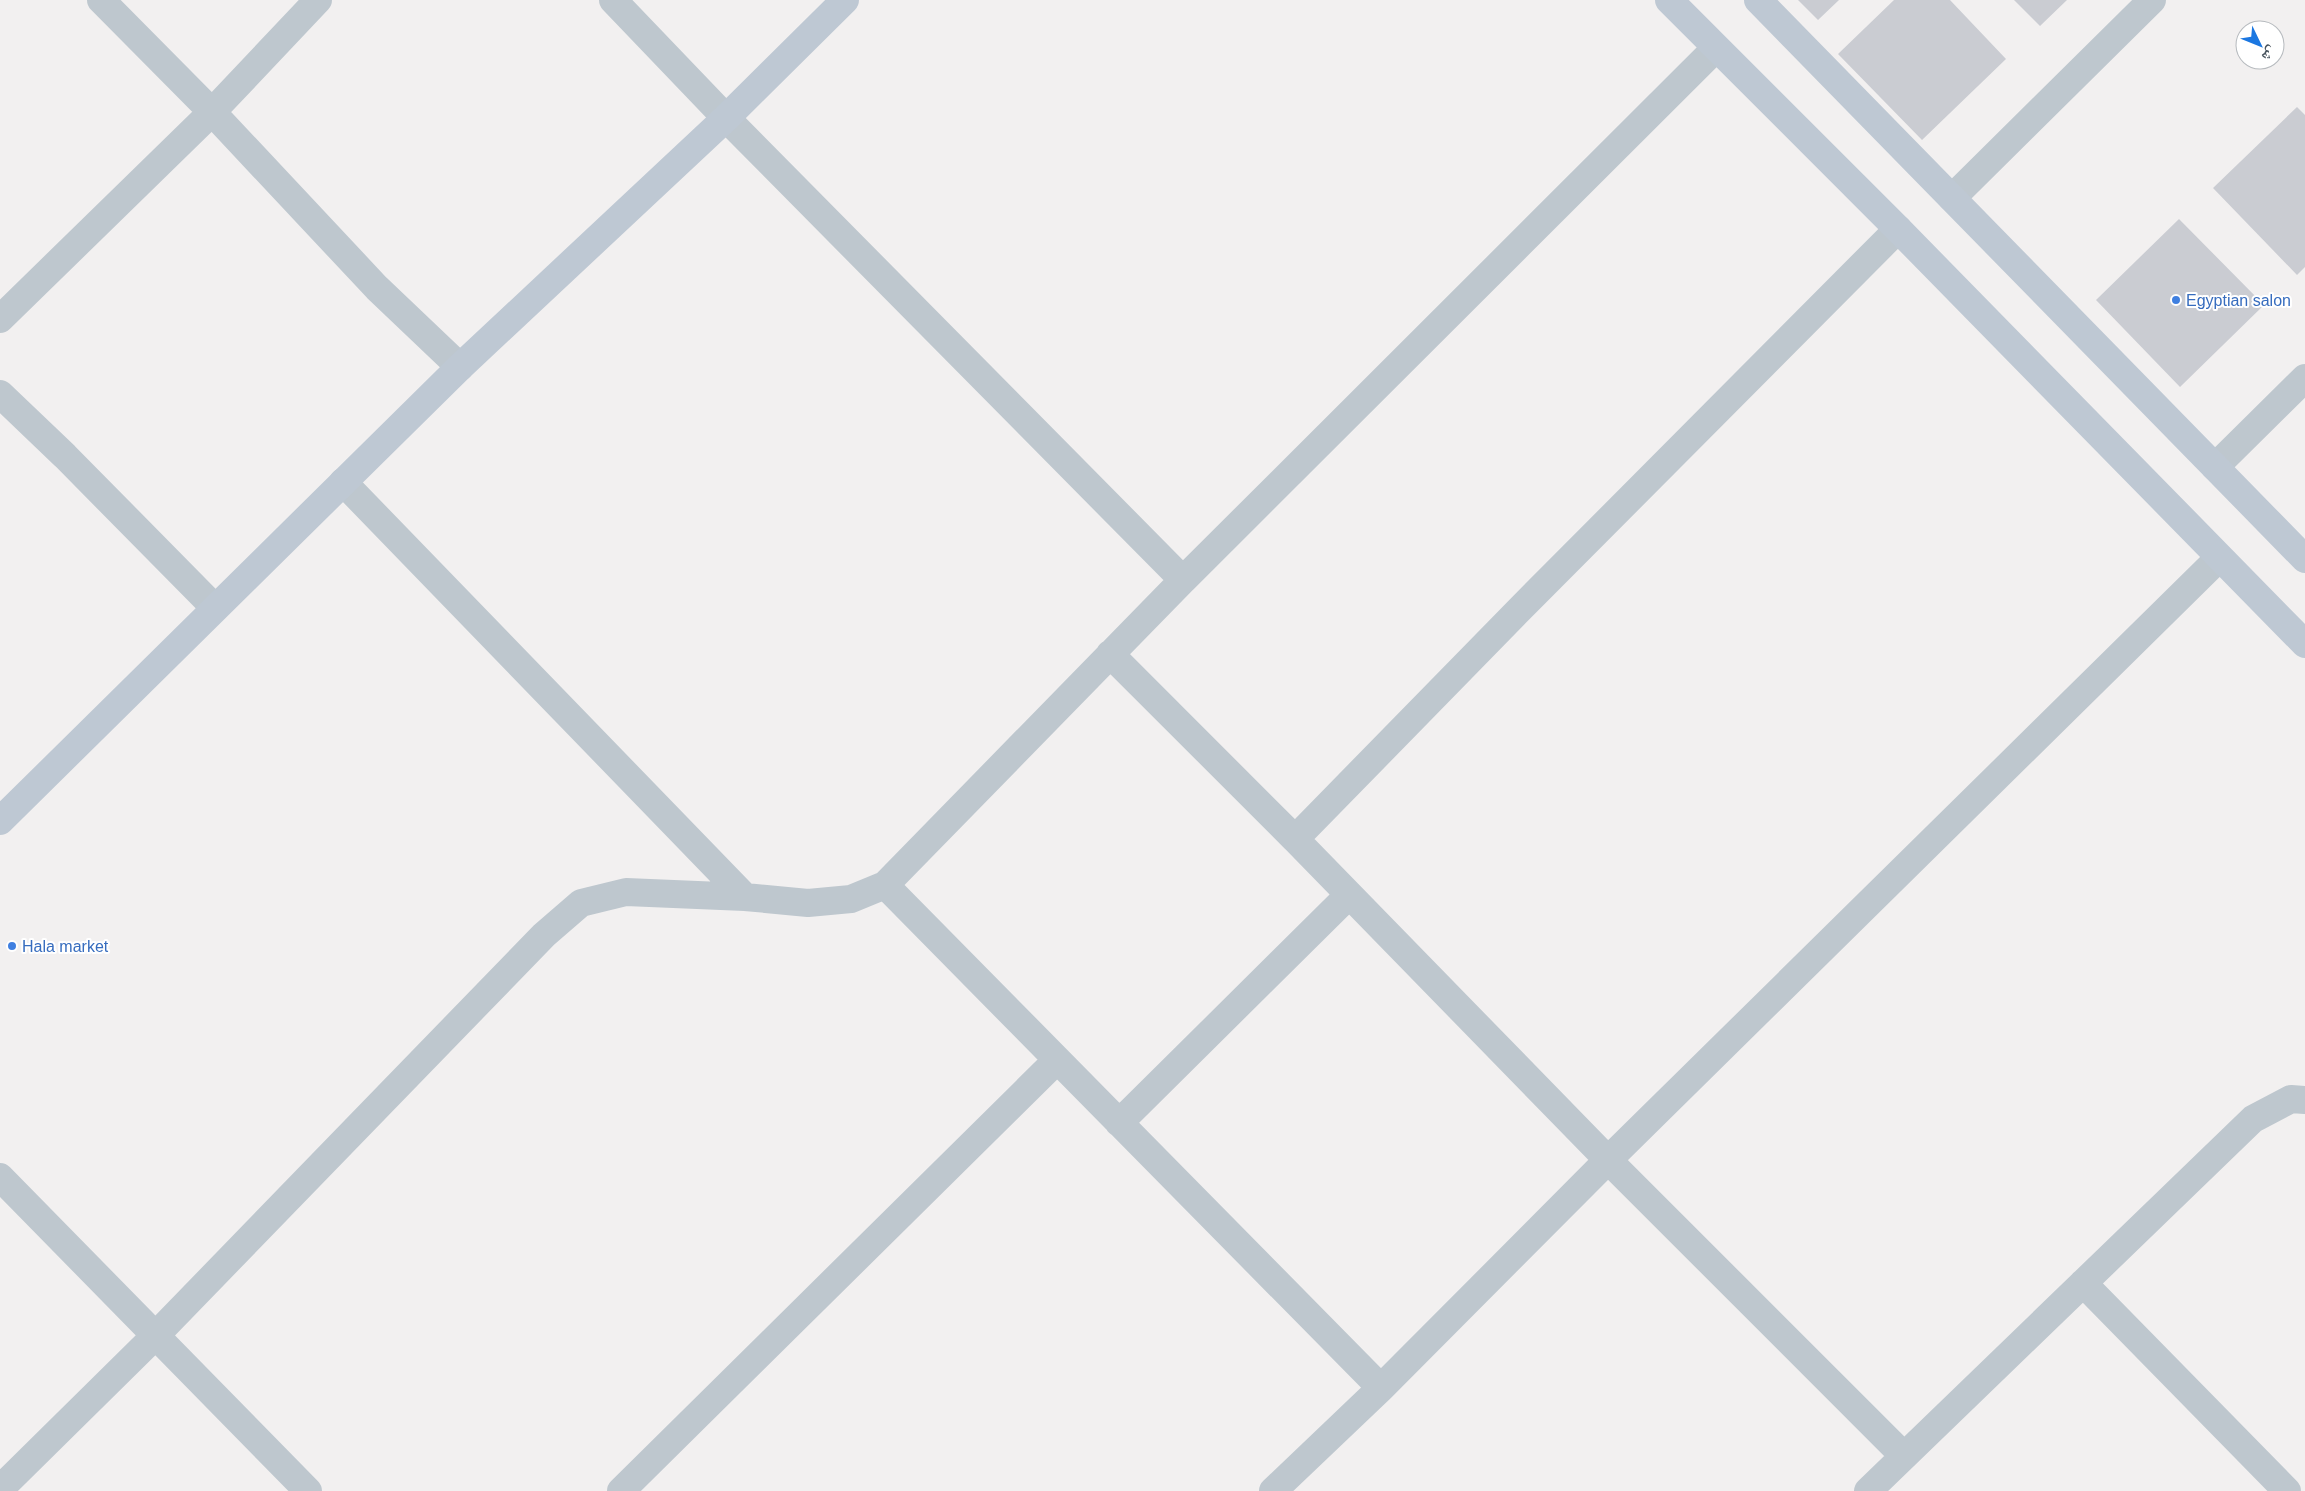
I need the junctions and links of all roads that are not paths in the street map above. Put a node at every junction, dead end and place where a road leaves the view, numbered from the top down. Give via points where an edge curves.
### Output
1 (101, 0) edge
2 (318, 0) edge
3 (613, 0) edge
4 (845, 0) edge
5 (1669, 0) edge
6 (1758, 0) edge
7 (2152, 0) edge
8 (1716, 48) junction
9 (212, 112) junction
10 (726, 118) junction
11 (1952, 198) junction
12 (1898, 230) junction
13 (0, 319) edge
14 (460, 367) junction
15 (2305, 378) edge
16 (0, 394) edge
17 (2215, 467) junction
18 (343, 482) junction
19 (2219, 558) junction
20 (2305, 559) edge
21 (1183, 580) junction
22 (215, 608) junction
23 (2305, 644) edge
24 (1110, 654) junction
25 (0, 821) edge
26 (1295, 839) junction
27 (885, 885) junction
28 (1349, 895) junction
29 (745, 897) junction
30 (1056, 1061) junction
31 (2305, 1100) edge
32 (1119, 1123) junction
33 (1608, 1160) junction
34 (0, 1177) edge
35 (2082, 1283) junction
36 (155, 1336) junction
37 (1381, 1388) junction
38 (1904, 1456) junction
39 (0, 1489) edge
40 (308, 1491) edge
41 (621, 1491) edge
42 (1273, 1491) edge
43 (1868, 1491) edge
44 (2287, 1491) edge

1 - 9 street
2 - 9 street
3 - 10 street
4 - 10 street
5 - 8 street
6 - 11 street
7 - 11 street
8 - 12 street
8 - 21 street
9 - 13 street
9 - 14 street via 378,288
10 - 14 street
10 - 21 street
11 - 17 street
12 - 19 street
12 - 26 street via 1516,612
14 - 18 street
15 - 17 street
16 - 22 street
17 - 20 street
18 - 22 street
18 - 29 street
19 - 23 street
19 - 33 street
21 - 24 street
22 - 25 street
24 - 26 street
24 - 27 street
26 - 28 street
27 - 29 street via 850,899 808,904
27 - 30 street
28 - 32 street
28 - 33 street
29 - 36 street via 626,892 581,903 544,935
30 - 32 street
30 - 41 street
31 - 35 street via 2290,1099 2253,1119
32 - 37 street
33 - 37 street
33 - 38 street
34 - 36 street
35 - 38 street
35 - 44 street
36 - 39 street
36 - 40 street
37 - 42 street
38 - 43 street

